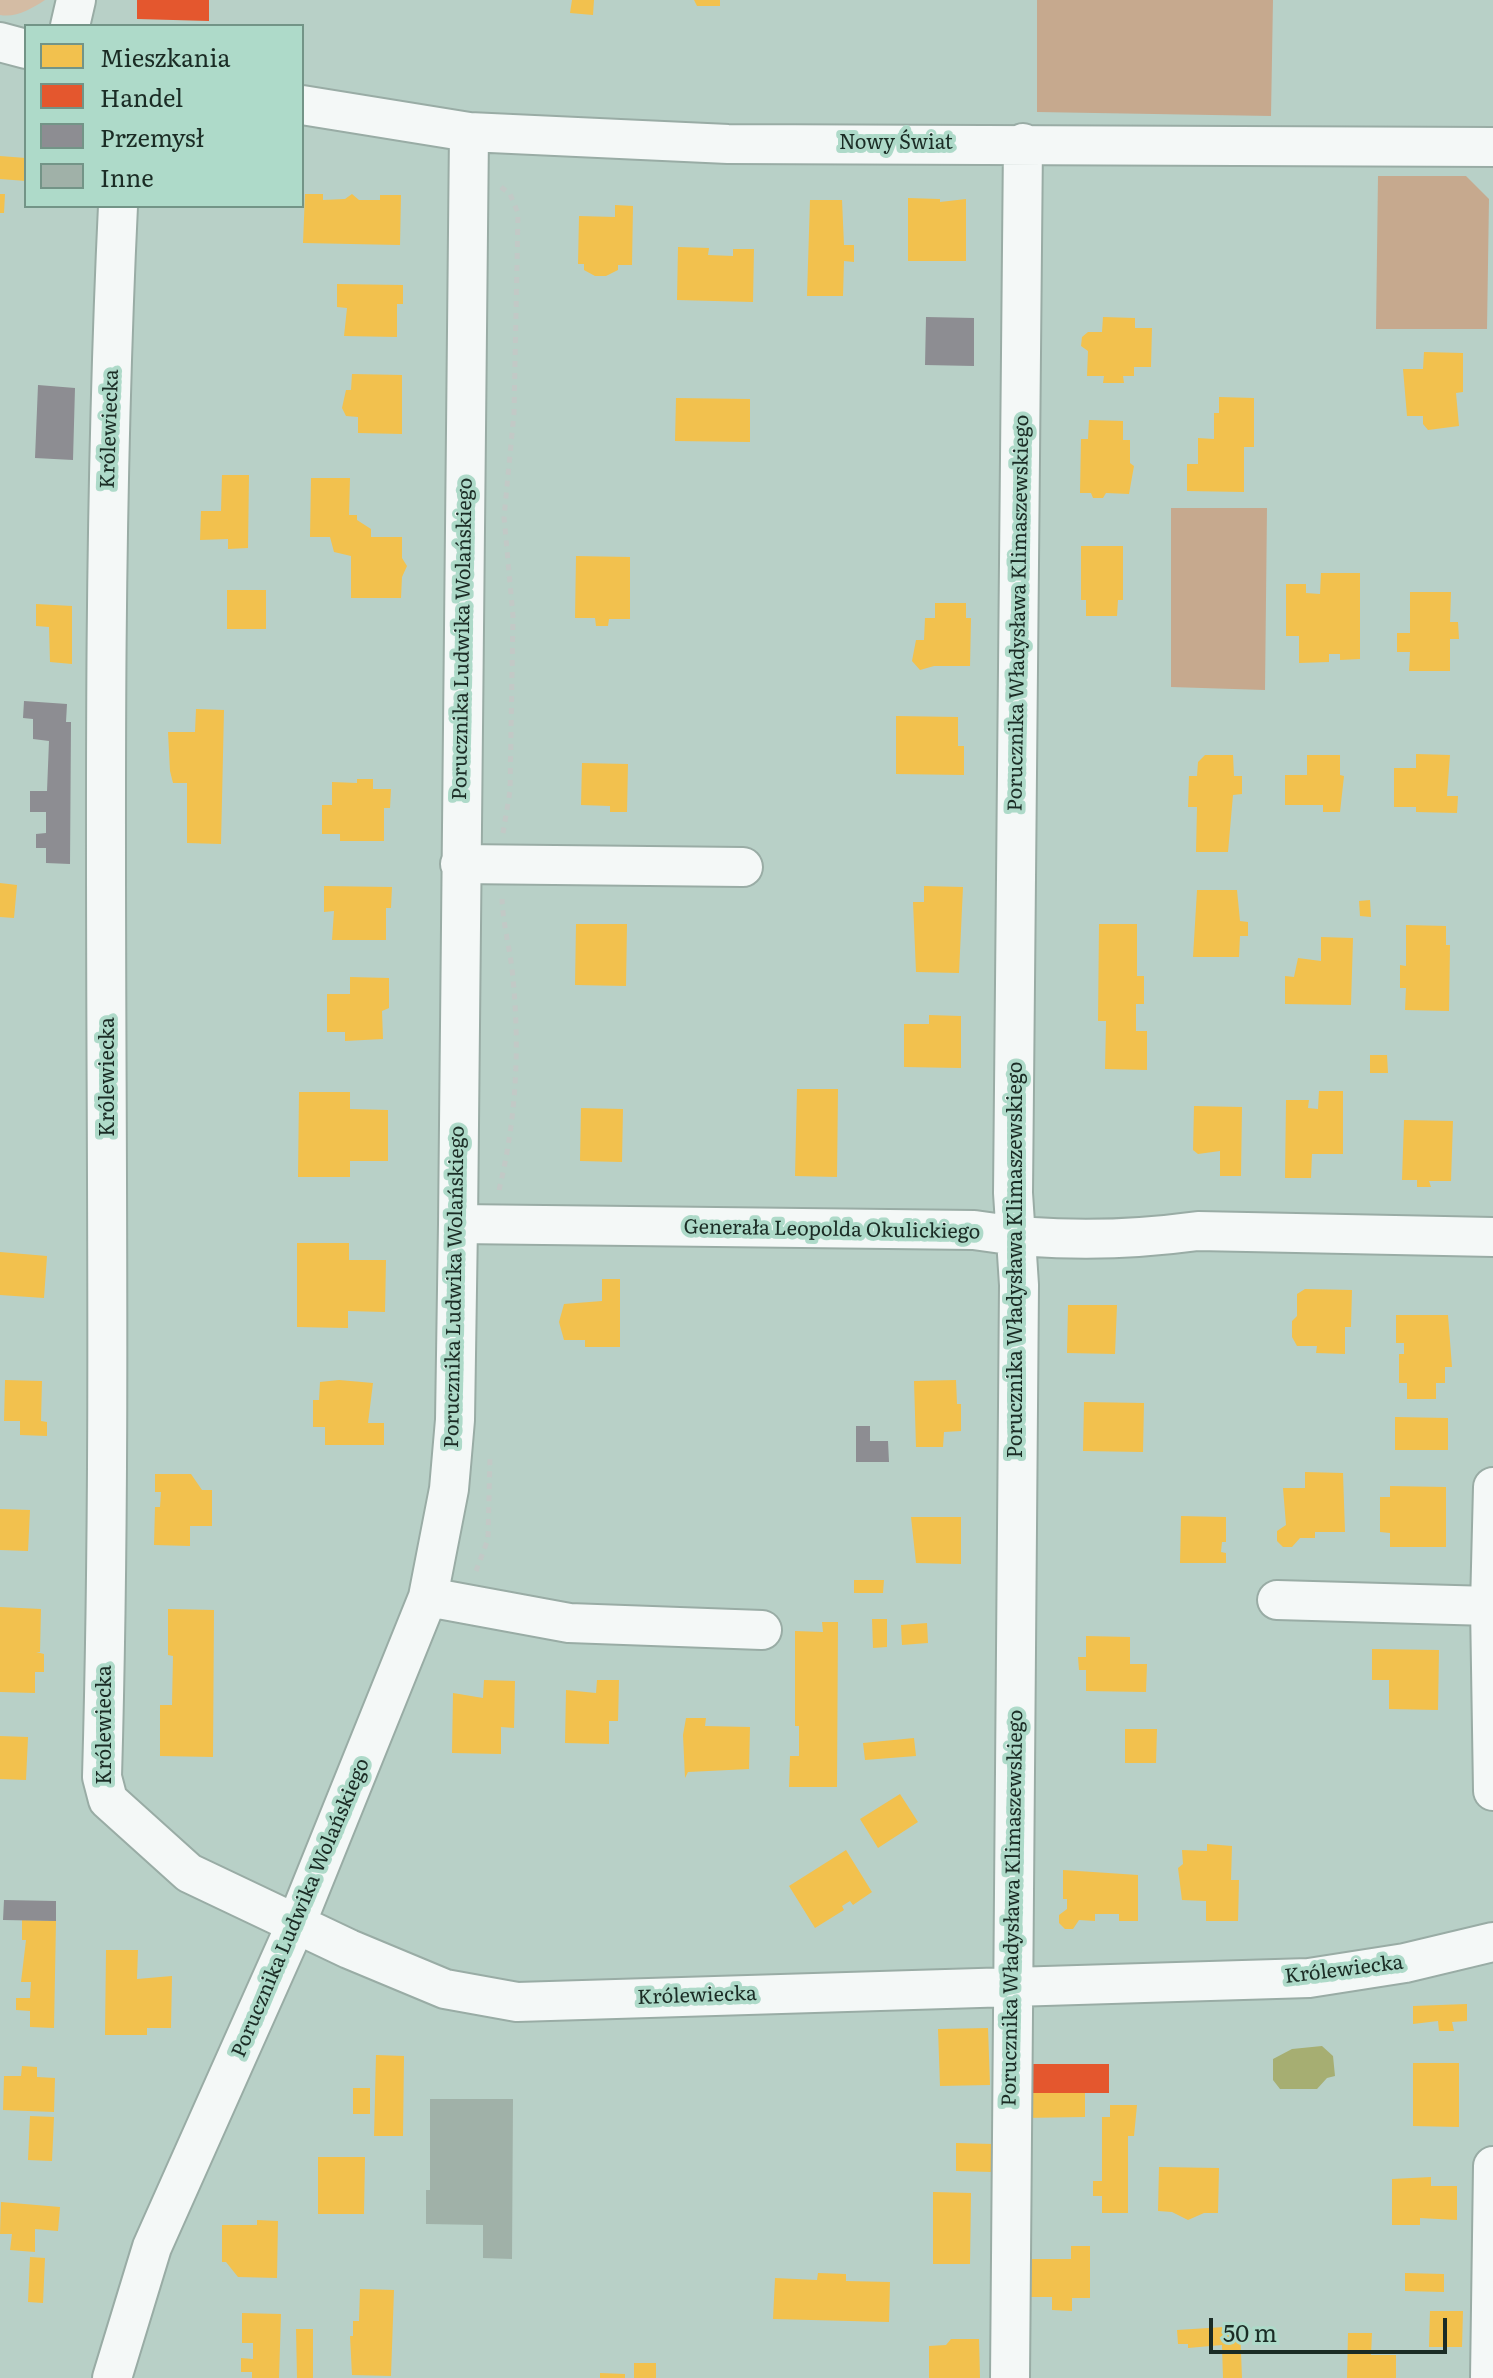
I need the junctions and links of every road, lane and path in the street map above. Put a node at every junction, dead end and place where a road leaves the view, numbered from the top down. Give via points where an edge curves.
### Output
1 (76, 0) edge
2 (70, 24) edge
3 (0, 42) edge
4 (24, 48) edge
5 (304, 105) edge
6 (469, 132) junction
7 (1023, 143) junction
8 (1493, 147) edge
9 (118, 208) edge
10 (460, 864) junction
11 (743, 867) dead end
12 (458, 1224) junction
13 (1014, 1236) junction
14 (1493, 1237) edge
15 (1493, 1487) edge
16 (428, 1597) junction
17 (1277, 1600) dead end
18 (1490, 1606) junction
19 (762, 1630) dead end
20 (1493, 1791) edge
21 (296, 1924) junction
22 (1493, 1942) edge
23 (1011, 1985) junction
24 (1493, 2166) edge
25 (112, 2378) edge
26 (1010, 2378) edge
27 (1490, 2378) edge

1 - 2 street
3 - 4 street
5 - 6 street, Nowy Świat
6 - 7 street, Nowy Świat via 728,144
6 - 10 street, Porucznika Ludwika Wolańskiego
7 - 8 street, Nowy Świat
7 - 13 street, Porucznika Władysława Klimaszewskiego
9 - 21 street, Królewiecka via 105,589 109,1246 102,1777 108,1800 189,1873
10 - 11 street
10 - 12 street, Porucznika Ludwika Wolańskiego
12 - 13 street, Generała Leopolda Okulickiego via 974,1230
12 - 16 street, Porucznika Ludwika Wolańskiego via 453,1453
13 - 14 street, Generała Leopolda Okulickiego via 1157,1237 1198,1231
13 - 23 street, Porucznika Władysława Klimaszewskiego via 1019,1285
15 - 18 street
16 - 19 street via 569,1623
16 - 21 street, Porucznika Ludwika Wolańskiego
17 - 18 street
18 - 20 street
21 - 23 street, Królewiecka via 445,1989 517,2002
21 - 25 street, Porucznika Ludwika Wolańskiego via 152,2247
22 - 23 street, Królewiecka via 1309,1978
23 - 26 street, Porucznika Władysława Klimaszewskiego
24 - 27 street

